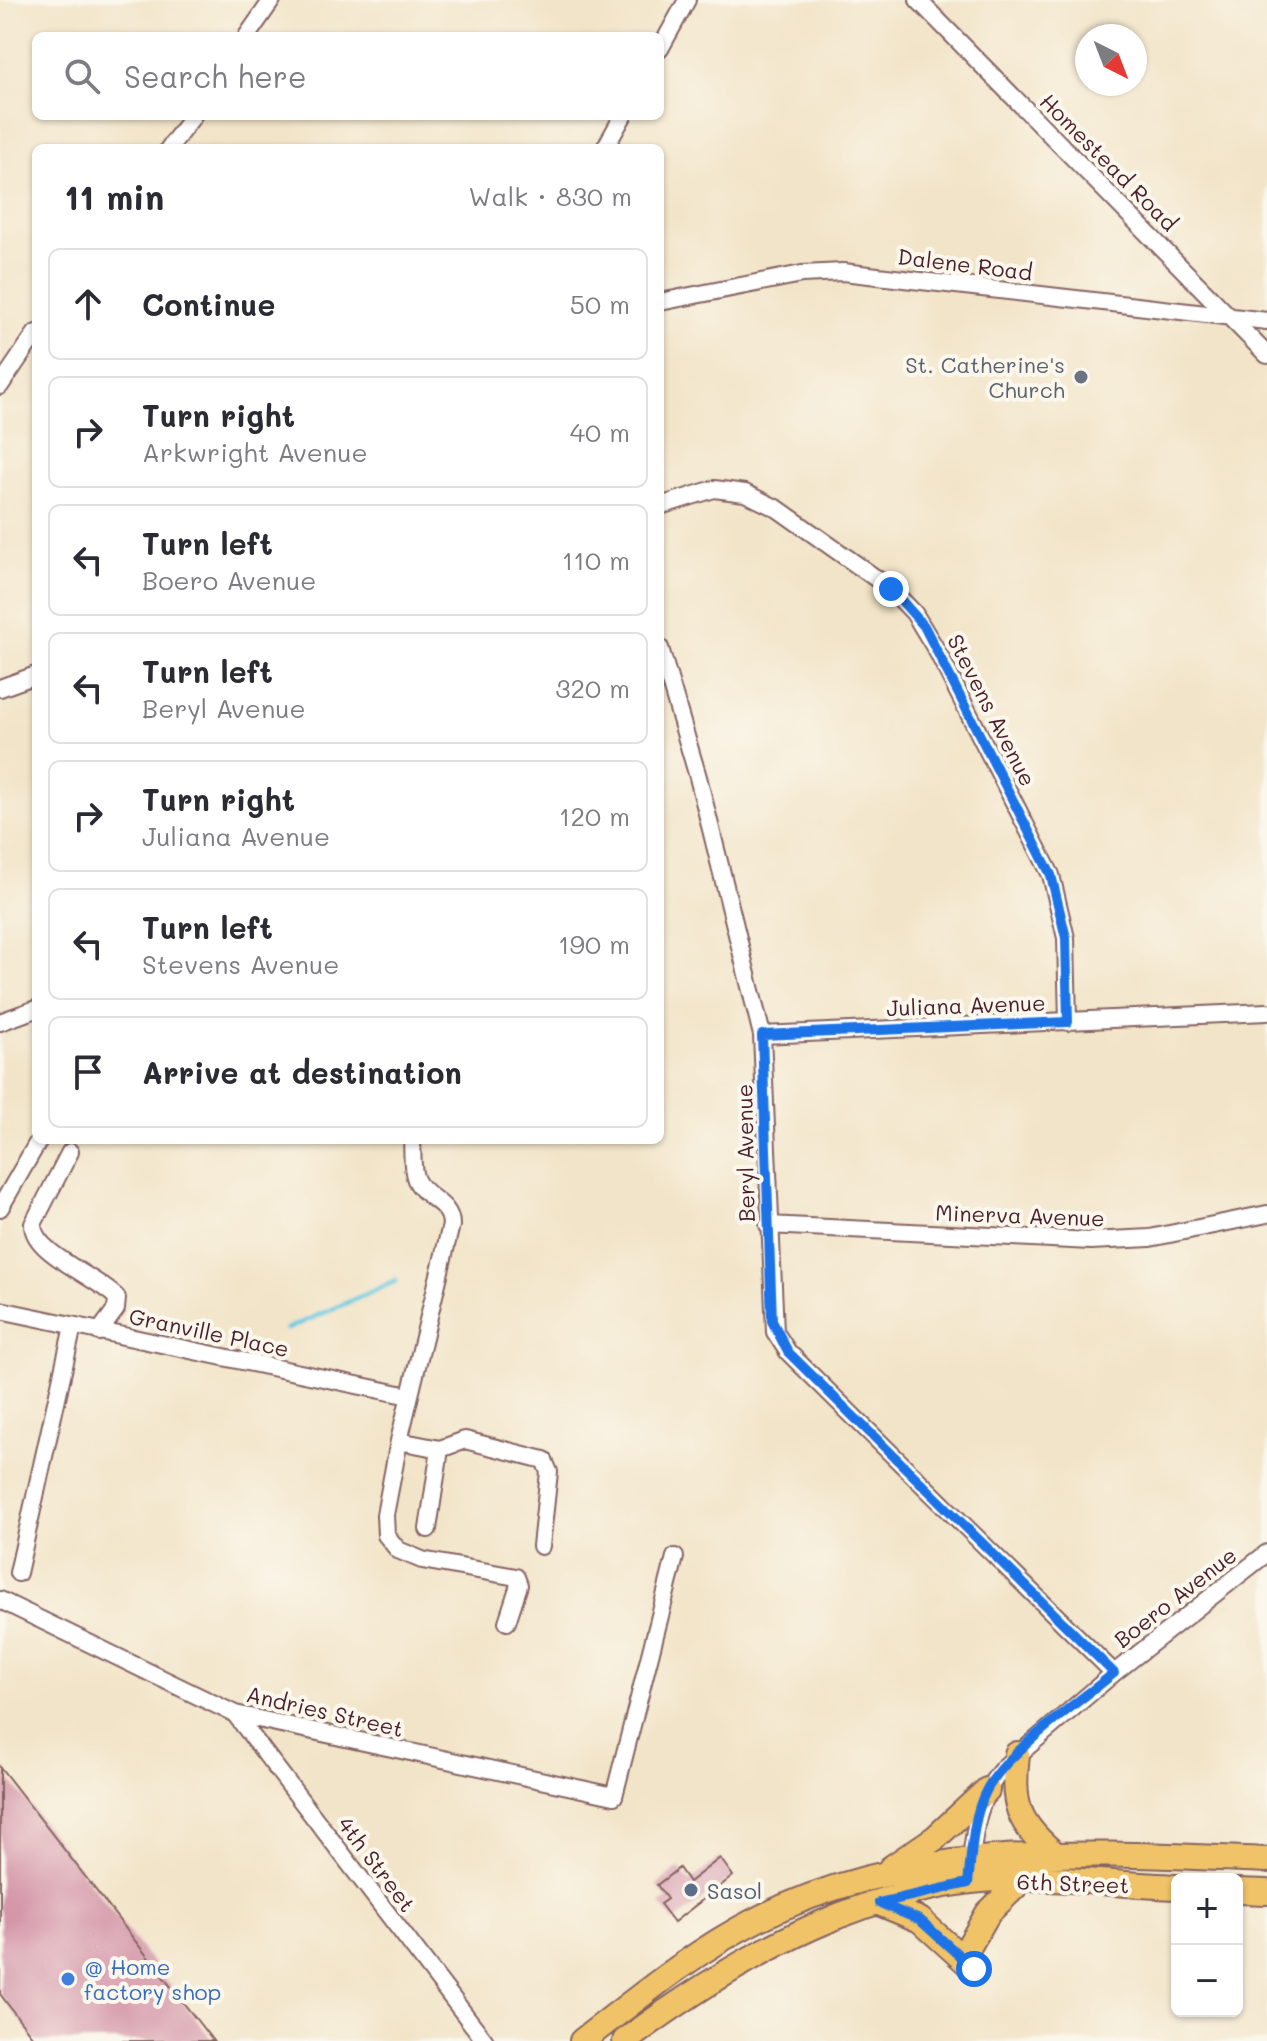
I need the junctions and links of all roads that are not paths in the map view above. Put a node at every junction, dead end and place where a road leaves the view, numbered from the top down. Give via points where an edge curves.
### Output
1 (272, 0) edge
2 (687, 0) edge
3 (918, 0) edge
4 (250, 32) edge
5 (664, 42) edge
6 (190, 120) edge
7 (621, 120) edge
8 (172, 144) edge
9 (607, 144) edge
10 (664, 301) edge
11 (1230, 316) junction
12 (1267, 321) edge
13 (32, 339) edge
14 (1267, 355) edge
15 (0, 386) edge
16 (664, 505) edge
17 (664, 662) edge
18 (32, 676) edge
19 (0, 688) edge
20 (32, 1010) edge
21 (1267, 1012) edge
22 (0, 1022) edge
23 (1068, 1022) junction
24 (762, 1035) junction
25 (37, 1144) edge
26 (412, 1144) edge
27 (70, 1152) dead end
28 (0, 1208) edge
29 (1267, 1214) edge
30 (768, 1225) junction
31 (0, 1310) edge
32 (73, 1326) junction
33 (99, 1332) junction
34 (409, 1396) junction
35 (399, 1441) junction
36 (440, 1449) junction
37 (428, 1529) dead end
38 (541, 1546) dead end
39 (1267, 1553) edge
40 (675, 1557) dead end
41 (18, 1573) dead end
42 (0, 1600) edge
43 (507, 1622) dead end
44 (1114, 1673) junction
45 (235, 1714) junction
46 (1017, 1754) junction
47 (987, 1790) junction
48 (1056, 1855) junction
49 (1267, 1860) edge
50 (970, 1871) junction
51 (879, 1875) junction
52 (1024, 1878) junction
53 (1171, 1887) edge
54 (1243, 1891) edge
55 (1267, 1892) edge
56 (879, 1903) junction
57 (485, 2041) edge
58 (582, 2041) edge
59 (625, 2041) edge

1 - 4 street
2 - 5 street
3 - 11 street, Homestead Road
6 - 8 street
7 - 9 street
10 - 11 street, Dalene Road via 802,274 843,272
11 - 12 street, Dalene Road
11 - 14 street, Homestead Road
13 - 15 street
16 - 23 street, Stevens Avenue via 714,489 745,493 778,509 891,589 914,613 1051,875 1066,938
17 - 24 street, Beryl Avenue
18 - 19 street
20 - 22 street
21 - 23 street, Juliana Avenue
23 - 24 street, Juliana Avenue
24 - 30 street, Beryl Avenue
25 - 28 street
26 - 34 street via 416,1180 451,1215
27 - 33 street via 33,1232 42,1245 117,1298 116,1309
29 - 30 street, Minerva Avenue via 1150,1238 1091,1241
30 - 44 street, Beryl Avenue via 772,1321 779,1341
31 - 32 street, Granville Place
32 - 33 street, Granville Place
32 - 41 street
33 - 34 street, Granville Place
34 - 35 street
35 - 36 street
35 - 43 street via 386,1535 398,1550 422,1560 516,1577 519,1585
36 - 37 street
36 - 38 street via 465,1440 544,1460 549,1472
39 - 44 street, Boero Avenue
40 - 45 street, Andries Street via 614,1796
42 - 45 street, Andries Street
44 - 46 street, Boero Avenue
45 - 57 street, 4th Street
46 - 47 street, Boero Avenue
46 - 48 main road via 1020,1816
47 - 50 street, Boero Avenue via 975,1823
47 - 51 main road via 935,1838
48 - 49 main road
48 - 50 main road
50 - 51 main road
50 - 52 main road, 6th Street
50 - 56 main road
51 - 58 main road via 796,1902 726,1936
52 - 53 main road, 6th Street
52 - 56 main road via 988,1913 971,1958 920,1920
54 - 55 main road
56 - 59 main road via 829,1919 744,1960

